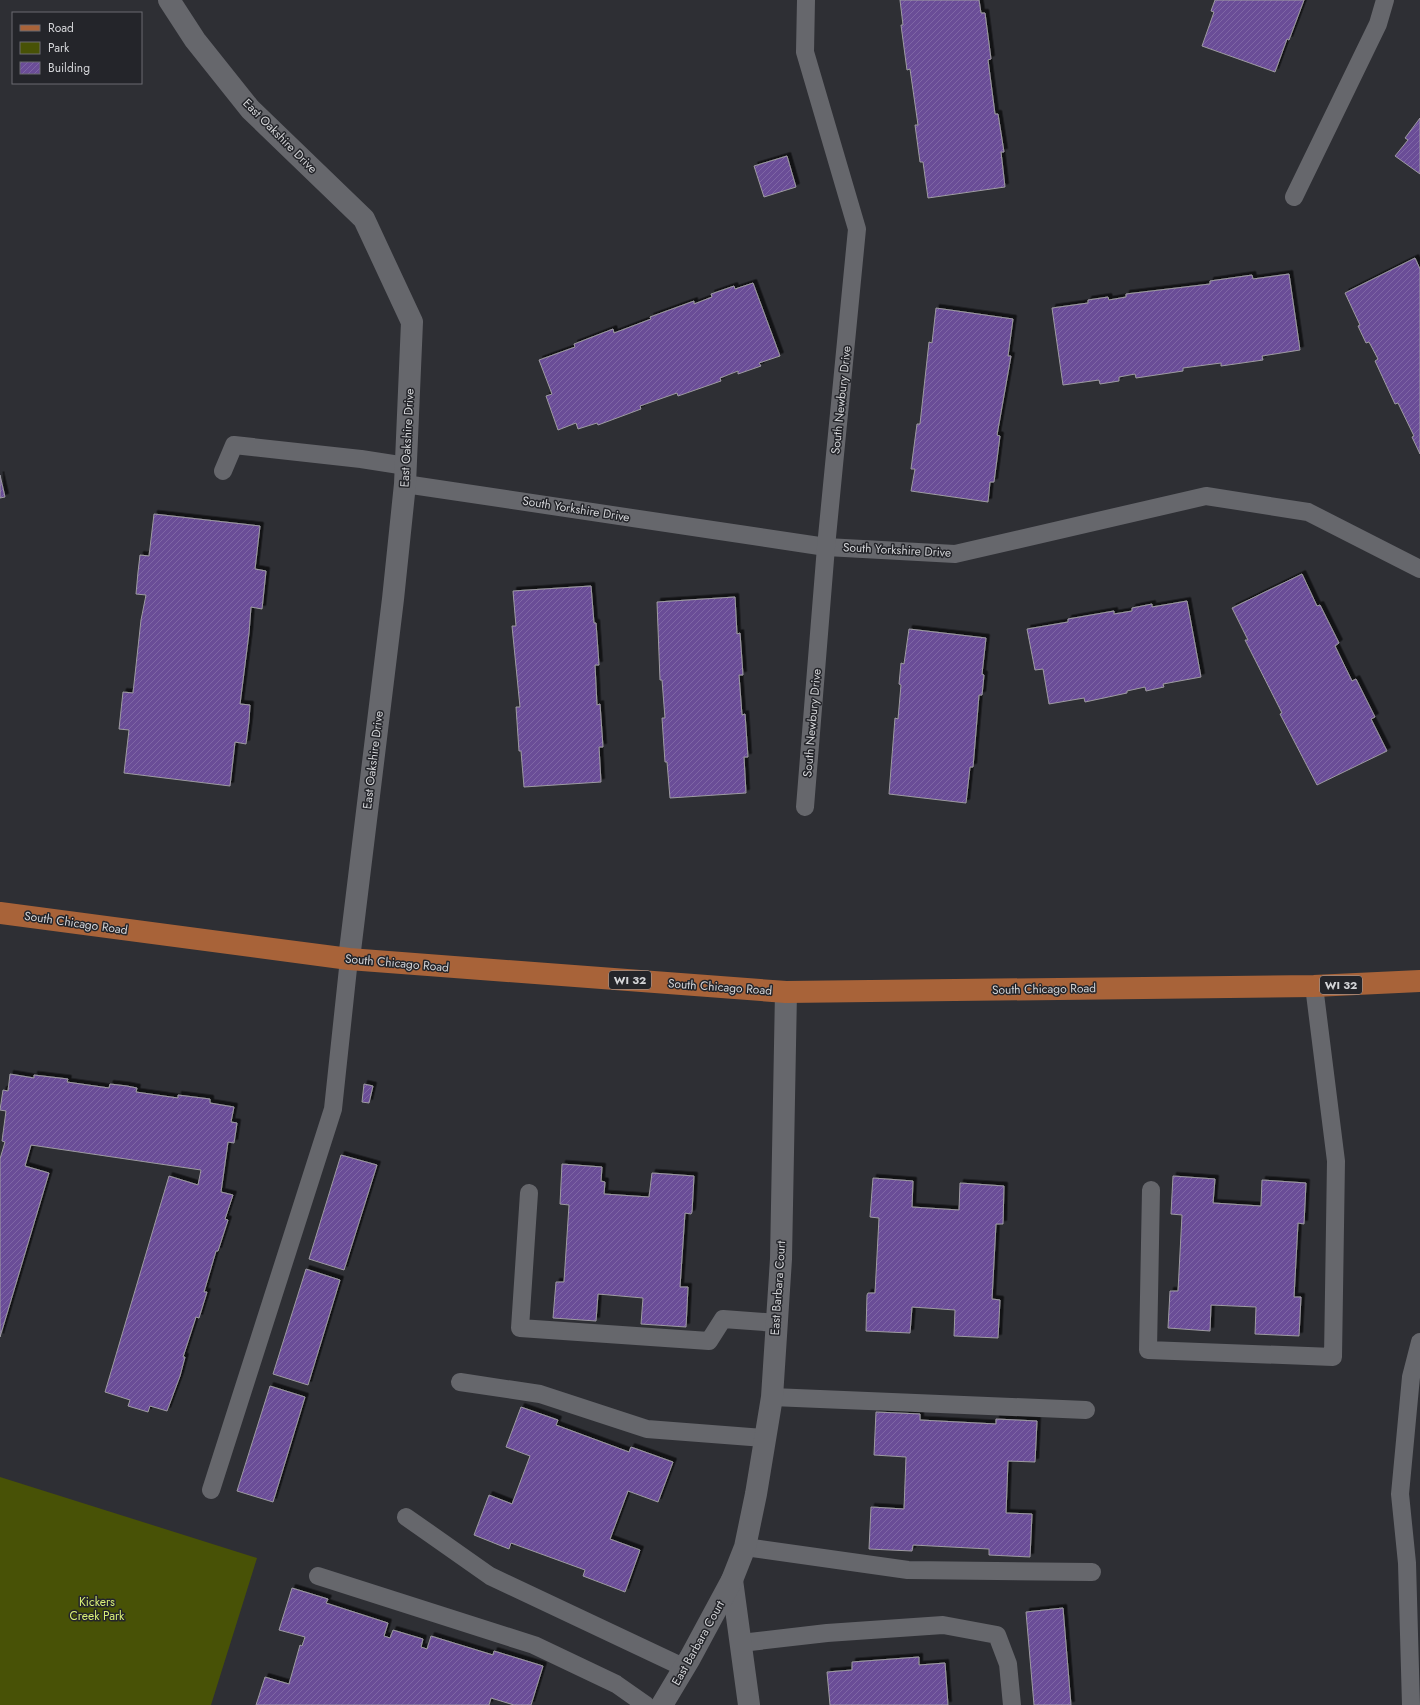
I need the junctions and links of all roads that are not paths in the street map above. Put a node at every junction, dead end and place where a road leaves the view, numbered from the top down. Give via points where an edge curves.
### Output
1 (169, 0) edge
2 (806, 0) edge
3 (1385, 0) edge
4 (1294, 197) dead end
5 (224, 471) dead end
6 (406, 475) junction
7 (826, 547) junction
8 (1420, 569) edge
9 (805, 807) dead end
10 (0, 913) edge
11 (349, 959) junction
12 (1420, 981) edge
13 (1314, 986) junction
14 (786, 992) junction
15 (1151, 1190) dead end
16 (529, 1193) dead end
17 (777, 1323) junction
18 (1420, 1342) edge
19 (460, 1382) dead end
20 (772, 1397) junction
21 (1086, 1410) dead end
22 (764, 1438) junction
23 (211, 1490) dead end
24 (406, 1517) dead end
25 (745, 1547) junction
26 (1414, 1561) edge
27 (1092, 1572) dead end
28 (318, 1576) dead end
29 (732, 1580) junction
30 (741, 1644) junction
31 (685, 1668) junction
32 (646, 1705) edge
33 (662, 1705) edge
34 (749, 1705) edge
35 (1012, 1705) edge
36 (1412, 1705) edge

1 - 6 street, East Oakshire Drive via 195,40 250,109 364,219 412,322
2 - 7 lane, South Newbury Drive via 805,52 857,229
3 - 4 lane via 1378,24
5 - 6 lane, South Yorkshire Drive via 234,445 361,459
6 - 7 lane, South Yorkshire Drive
6 - 11 street, East Oakshire Drive
7 - 8 lane, South Yorkshire Drive via 956,554 1206,496 1308,512
7 - 9 lane, South Newbury Drive
10 - 11 main road, South Chicago Road / WI 32
11 - 14 main road, South Chicago Road / WI 32
11 - 23 lane via 333,1109
12 - 13 main road, South Chicago Road / WI 32
13 - 14 main road, South Chicago Road / WI 32
13 - 15 lane via 1336,1161 1333,1358 1148,1350
14 - 17 street, East Barbara Court via 781,1259
16 - 17 lane via 520,1328 709,1341 723,1319
17 - 20 street, East Barbara Court
18 - 26 lane via 1411,1377 1400,1494
19 - 22 lane via 540,1394 646,1429
20 - 21 lane
20 - 22 street, East Barbara Court
22 - 25 street, East Barbara Court
24 - 31 lane via 490,1576
25 - 27 lane via 908,1570
25 - 29 street, East Barbara Court
26 - 36 lane
28 - 32 lane via 534,1645 616,1684
29 - 30 street, East Barbara Court
29 - 31 street, East Barbara Court
30 - 34 street, East Barbara Court
30 - 35 lane via 827,1633 943,1625 997,1635 1008,1664
31 - 33 street, East Barbara Court

